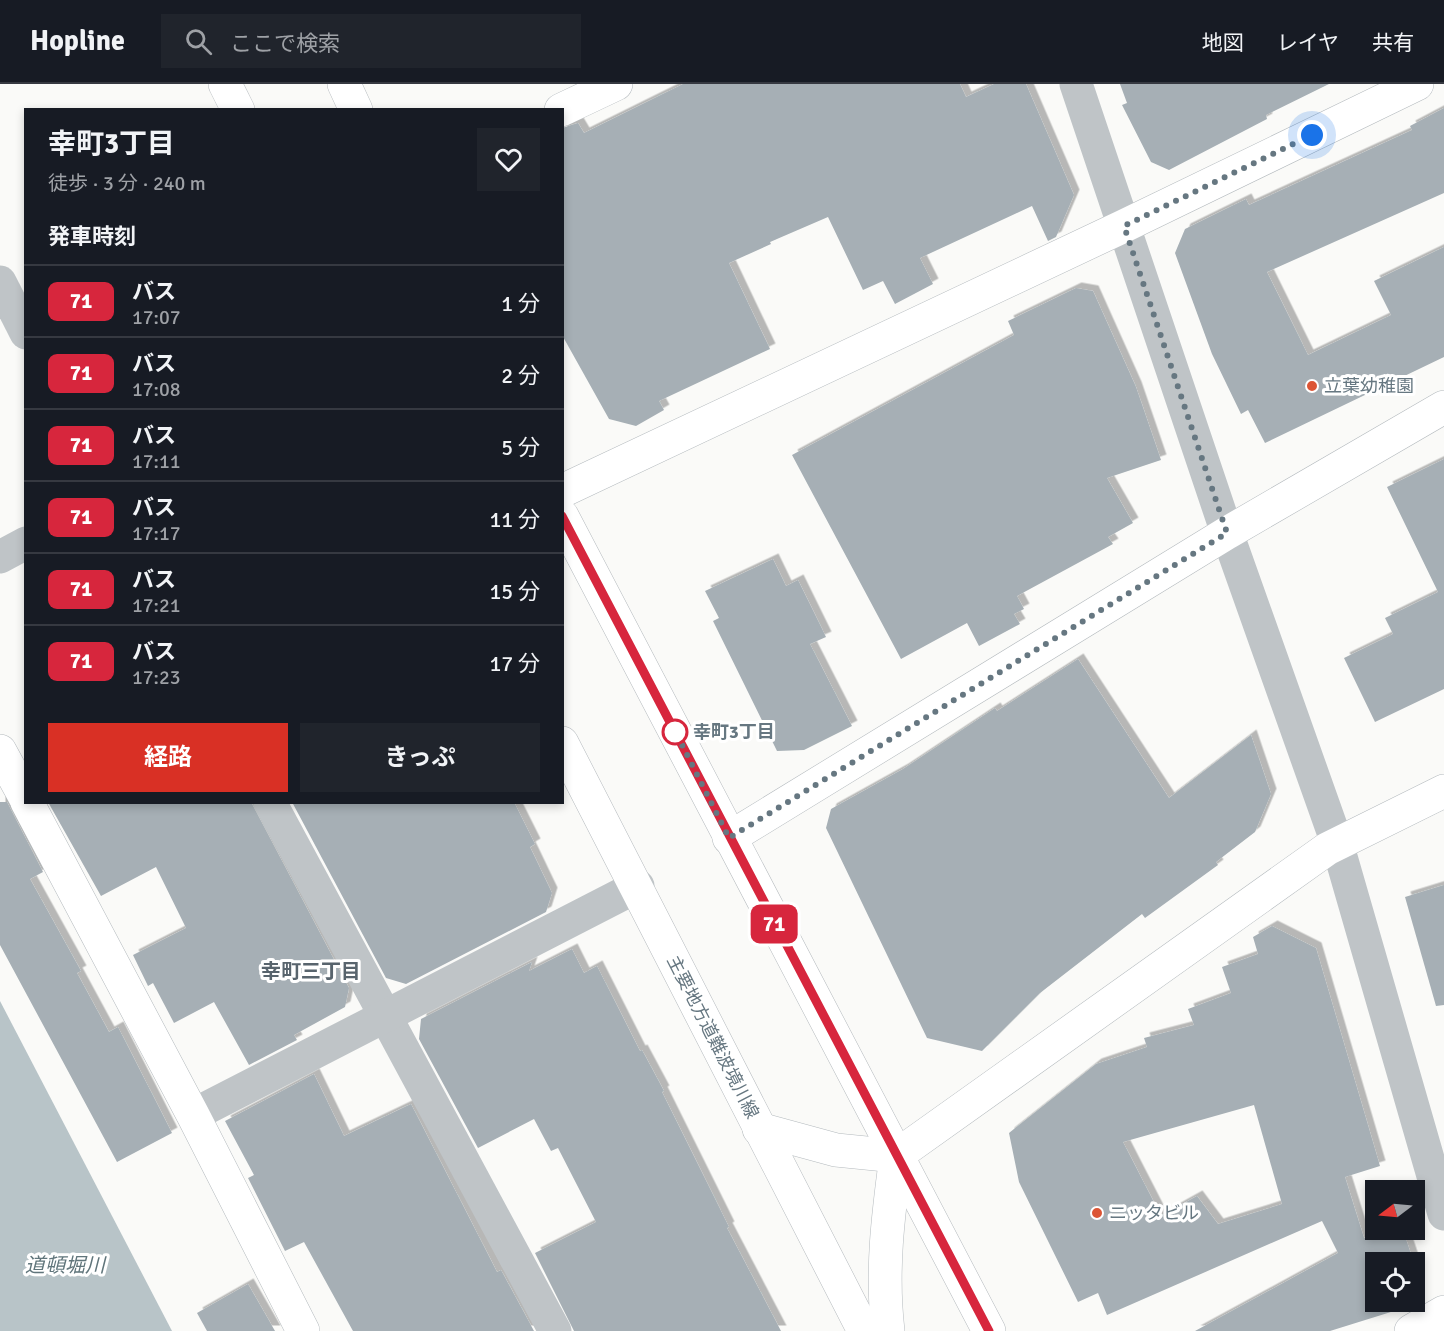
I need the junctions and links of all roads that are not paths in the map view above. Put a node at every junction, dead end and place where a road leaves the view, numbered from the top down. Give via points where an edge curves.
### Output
1 (225, 84) edge
2 (344, 84) edge
3 (616, 84) edge
4 (1076, 84) edge
5 (1417, 84) edge
6 (237, 108) edge
7 (355, 108) edge
8 (564, 109) edge
9 (1124, 226) junction
10 (0, 282) edge
11 (24, 329) edge
12 (1444, 407) edge
13 (564, 490) edge
14 (564, 520) edge
15 (1227, 533) junction
16 (24, 544) edge
17 (0, 557) edge
18 (564, 747) edge
19 (0, 751) edge
20 (1444, 791) edge
21 (24, 797) edge
22 (28, 804) edge
23 (271, 804) edge
24 (729, 838) junction
25 (1337, 843) junction
26 (638, 886) junction
27 (383, 1017) junction
28 (193, 1115) junction
29 (759, 1129) junction
30 (896, 1156) junction
31 (1444, 1214) edge
32 (1444, 1312) edge
33 (303, 1331) edge
34 (555, 1331) edge
35 (864, 1331) edge
36 (888, 1331) edge
37 (989, 1331) edge
38 (1412, 1331) edge

1 - 6 street
2 - 7 street
3 - 8 street
4 - 9 street
5 - 9 street
9 - 13 street
9 - 15 street
10 - 11 street
12 - 15 street
14 - 24 street
15 - 24 street
15 - 25 street
16 - 17 street
18 - 26 street, 主要地方道難波境川線
19 - 21 street
20 - 25 street
22 - 28 street
23 - 27 street
24 - 30 street
25 - 30 street
25 - 31 street
26 - 27 street
26 - 29 street, 主要地方道難波境川線
27 - 28 street
27 - 34 street
28 - 33 street
29 - 30 street via 836,1150
29 - 35 street, 主要地方道難波境川線
30 - 36 street via 885,1232 883,1288
30 - 37 street
32 - 38 street

